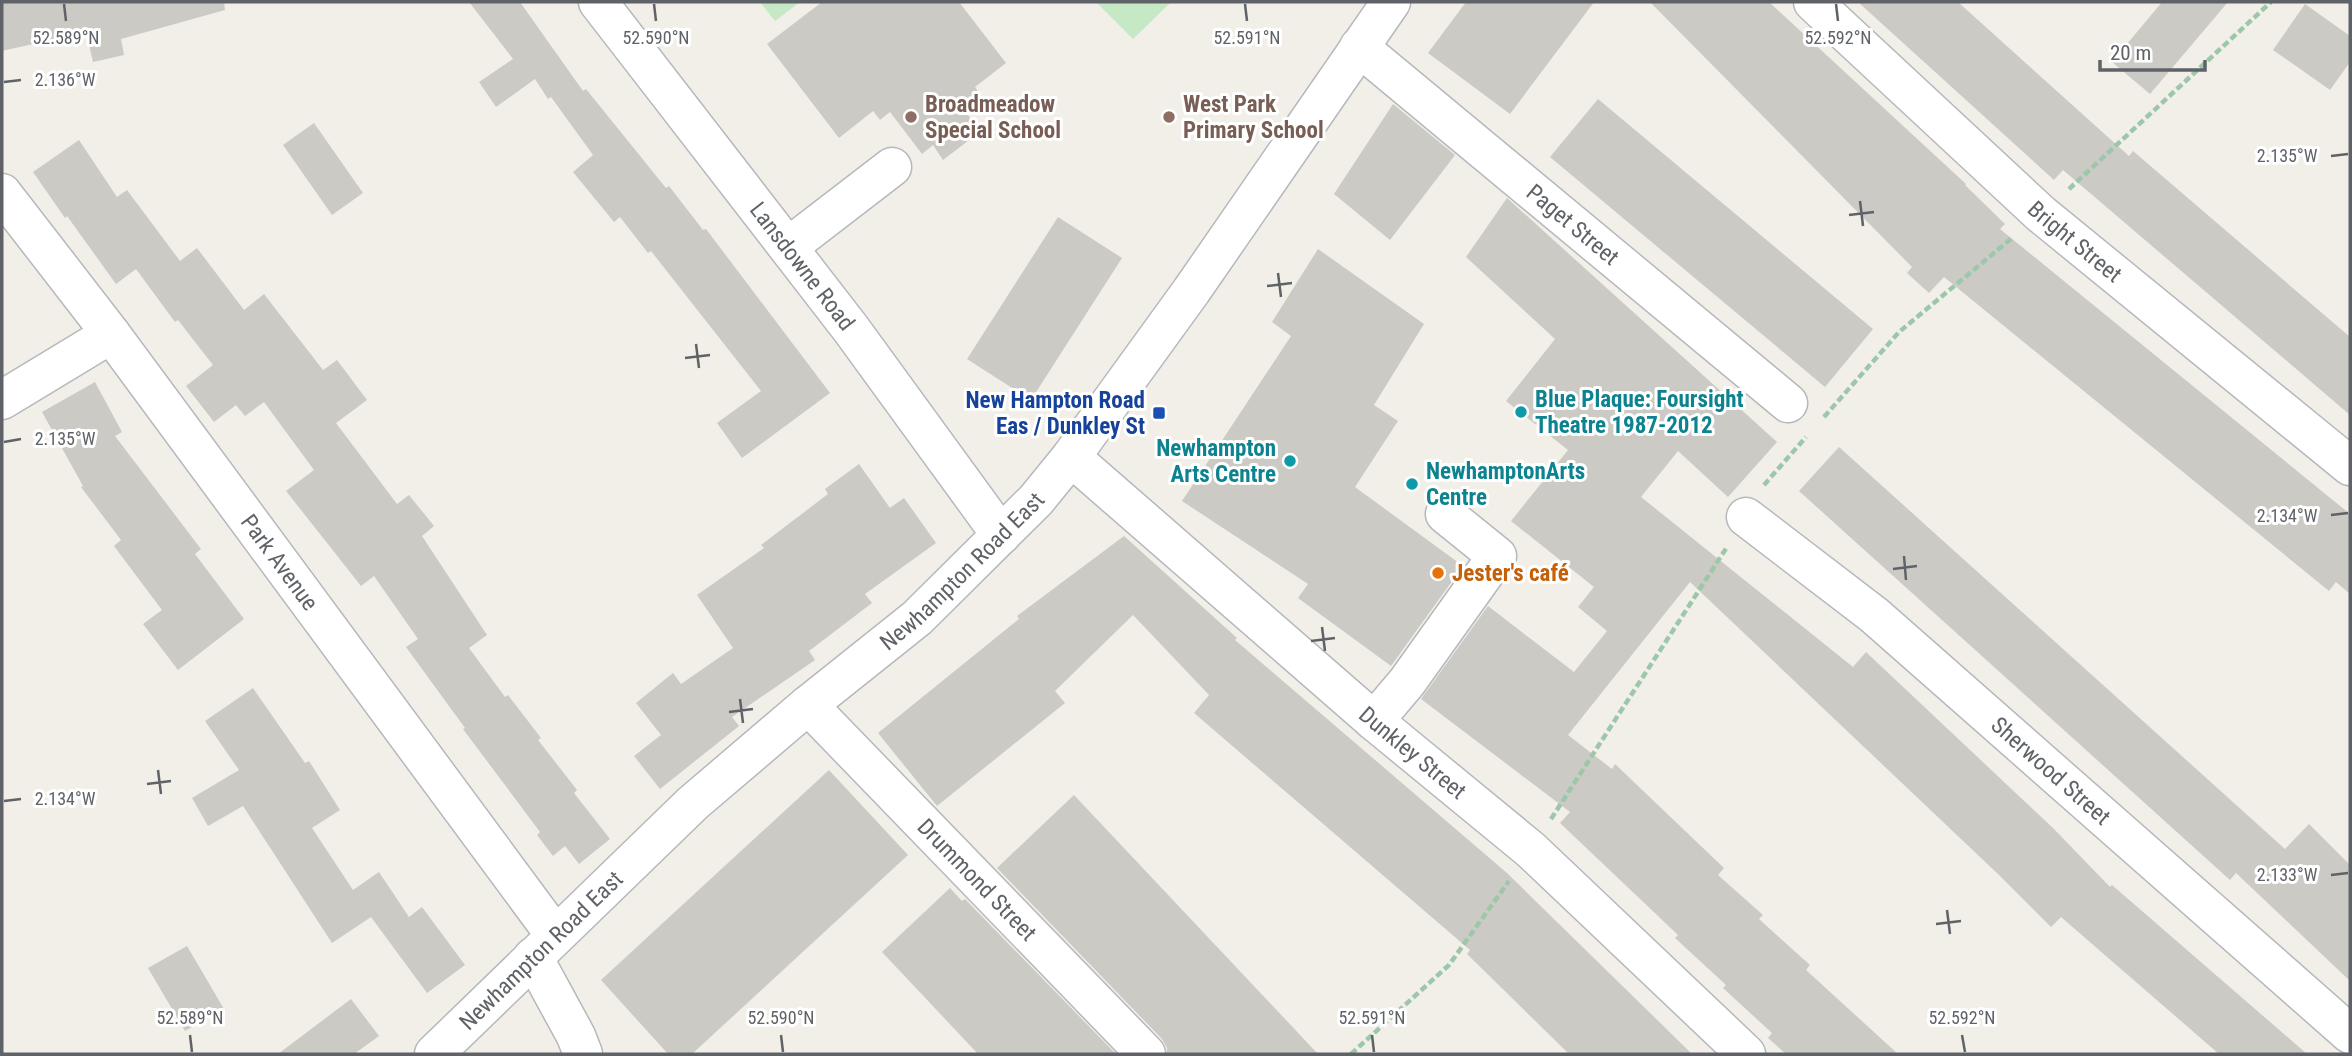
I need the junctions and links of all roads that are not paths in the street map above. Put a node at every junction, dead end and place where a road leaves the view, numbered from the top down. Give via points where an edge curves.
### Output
1 (598, 2) edge
2 (1391, 2) edge
3 (1814, 2) edge
4 (1359, 47) junction
5 (892, 167) dead end
6 (2, 193) edge
7 (788, 247) junction
8 (111, 334) junction
9 (2, 400) edge
10 (1788, 403) dead end
11 (1072, 457) junction
12 (2350, 467) edge
13 (1445, 514) dead end
14 (1746, 517) dead end
15 (1001, 535) junction
16 (808, 705) junction
17 (1374, 721) junction
18 (544, 946) junction
19 (2350, 1034) edge
20 (435, 1054) edge
21 (583, 1054) edge
22 (1146, 1054) edge
23 (1746, 1054) edge

1 - 7 street, Lansdowne Road
2 - 4 street, Newhampton Road East
3 - 12 street, Bright Street via 2041,214
4 - 10 street, Paget Street
4 - 11 street, Newhampton Road East
5 - 7 street
6 - 8 street, Park Avenue
7 - 15 street, Lansdowne Road
8 - 9 street
8 - 18 street, Park Avenue
11 - 15 street, Newhampton Road East
11 - 17 street, Dunkley Street
13 - 17 street via 1497,556 1408,682
14 - 19 street, Sherwood Street via 1874,615
15 - 16 street, Newhampton Road East via 917,618
16 - 18 street, Newhampton Road East via 693,803
16 - 22 street, Drummond Street
17 - 23 street, Dunkley Street via 1531,850
18 - 20 street, Newhampton Road East
18 - 21 street, Park Avenue

